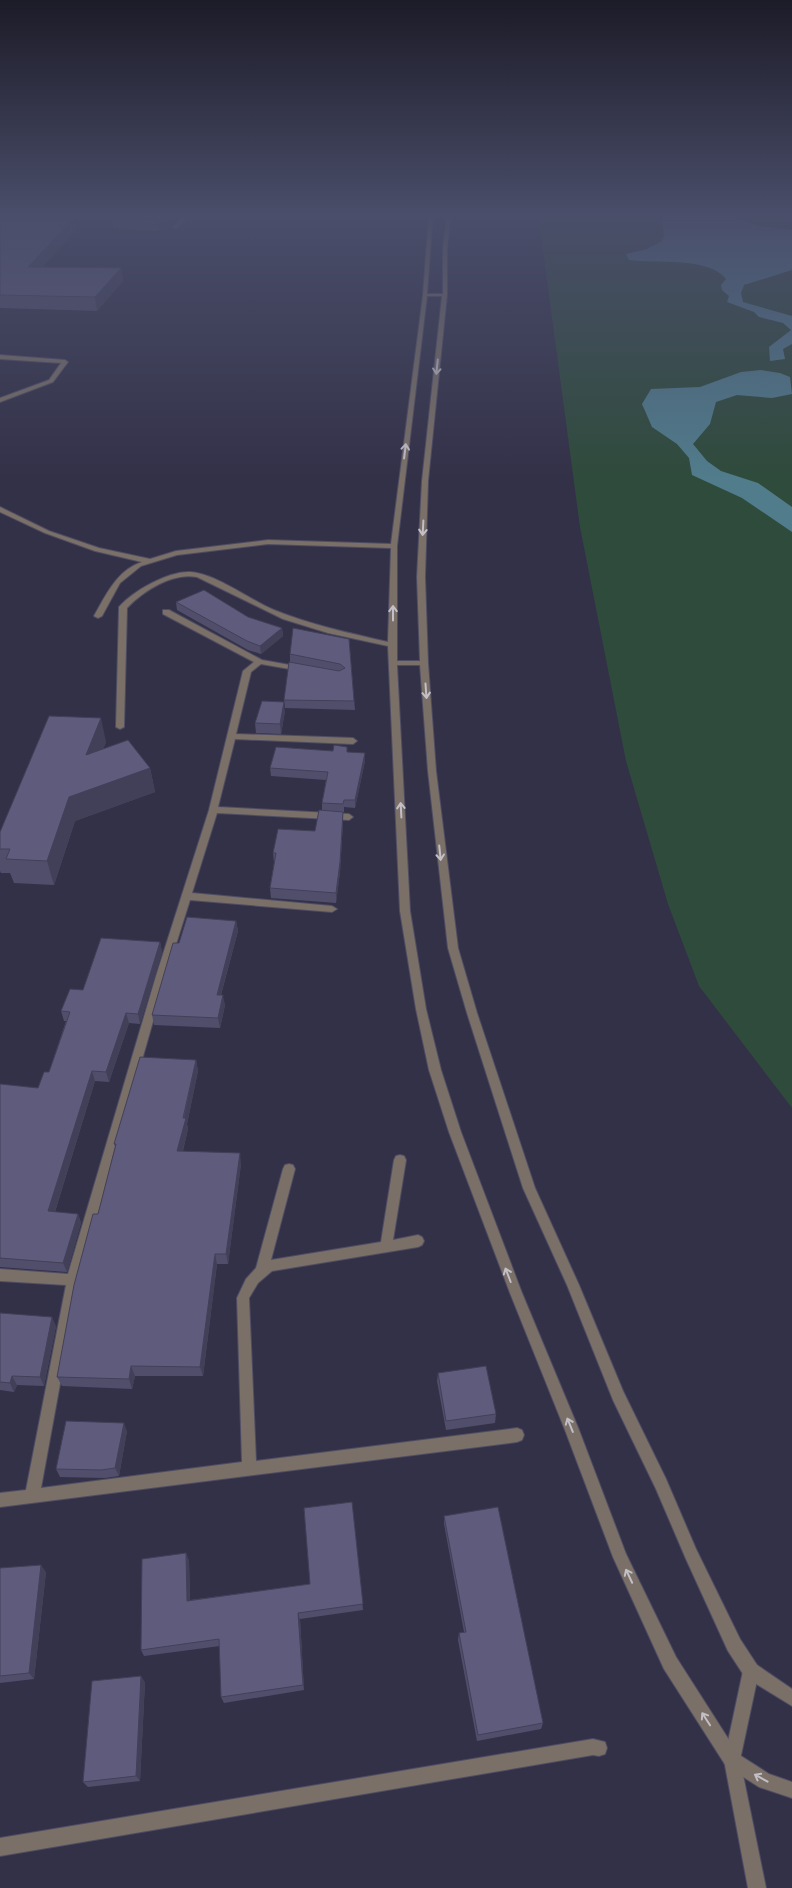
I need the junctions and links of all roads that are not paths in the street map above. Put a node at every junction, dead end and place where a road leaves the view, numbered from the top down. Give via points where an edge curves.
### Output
1 (424, 301) edge
2 (444, 301) edge
3 (0, 357) edge
4 (0, 400) edge
5 (0, 510) edge
6 (394, 546) junction
7 (149, 561) junction
8 (166, 612) dead end
9 (98, 616) dead end
10 (392, 645) junction
11 (260, 662) junction
12 (393, 663) junction
13 (424, 663) junction
14 (313, 671) edge
15 (120, 727) dead end
16 (232, 736) junction
17 (353, 741) dead end
18 (213, 810) junction
19 (349, 817) dead end
20 (188, 896) junction
21 (332, 909) dead end
22 (400, 1160) dead end
23 (289, 1169) dead end
24 (418, 1241) dead end
25 (386, 1247) junction
26 (262, 1270) junction
27 (0, 1276) edge
28 (73, 1280) junction
29 (517, 1435) dead end
30 (249, 1468) junction
31 (32, 1496) junction
32 (0, 1500) edge
33 (751, 1671) junction
34 (792, 1698) edge
35 (599, 1748) dead end
36 (732, 1760) junction
37 (792, 1790) edge
38 (0, 1847) edge
39 (756, 1888) edge

6 -> 1 street
2 -> 13 street via 425,481 421,577
3 - 4 street via 65,362 51,381
5 - 7 street via 88,547
6 - 7 street via 268,542 176,553
10 -> 6 street
7 - 9 street via 117,582
8 - 11 street
10 - 12 street
10 - 15 street via 305,625 269,611 203,577 177,576 144,591 123,606
11 - 14 street
11 - 16 street via 247,671
12 - 13 street
36 -> 12 street via 670,1663 620,1556 491,1228 435,1070 405,911
13 -> 33 street via 432,771 453,948 475,1022 529,1188 691,1554 734,1645
16 - 17 street
16 - 18 street
18 - 19 street
18 - 20 street
20 - 21 street
20 - 28 street via 161,976
22 - 25 street
23 - 26 street
24 - 25 street
25 - 26 street
26 - 30 street via 249,1284 243,1298
27 - 28 street
28 - 31 street
29 - 30 street
30 - 31 street
31 - 32 street
33 - 34 street
33 - 36 street
35 - 38 street
37 -> 36 street via 764,1781
36 - 39 street

